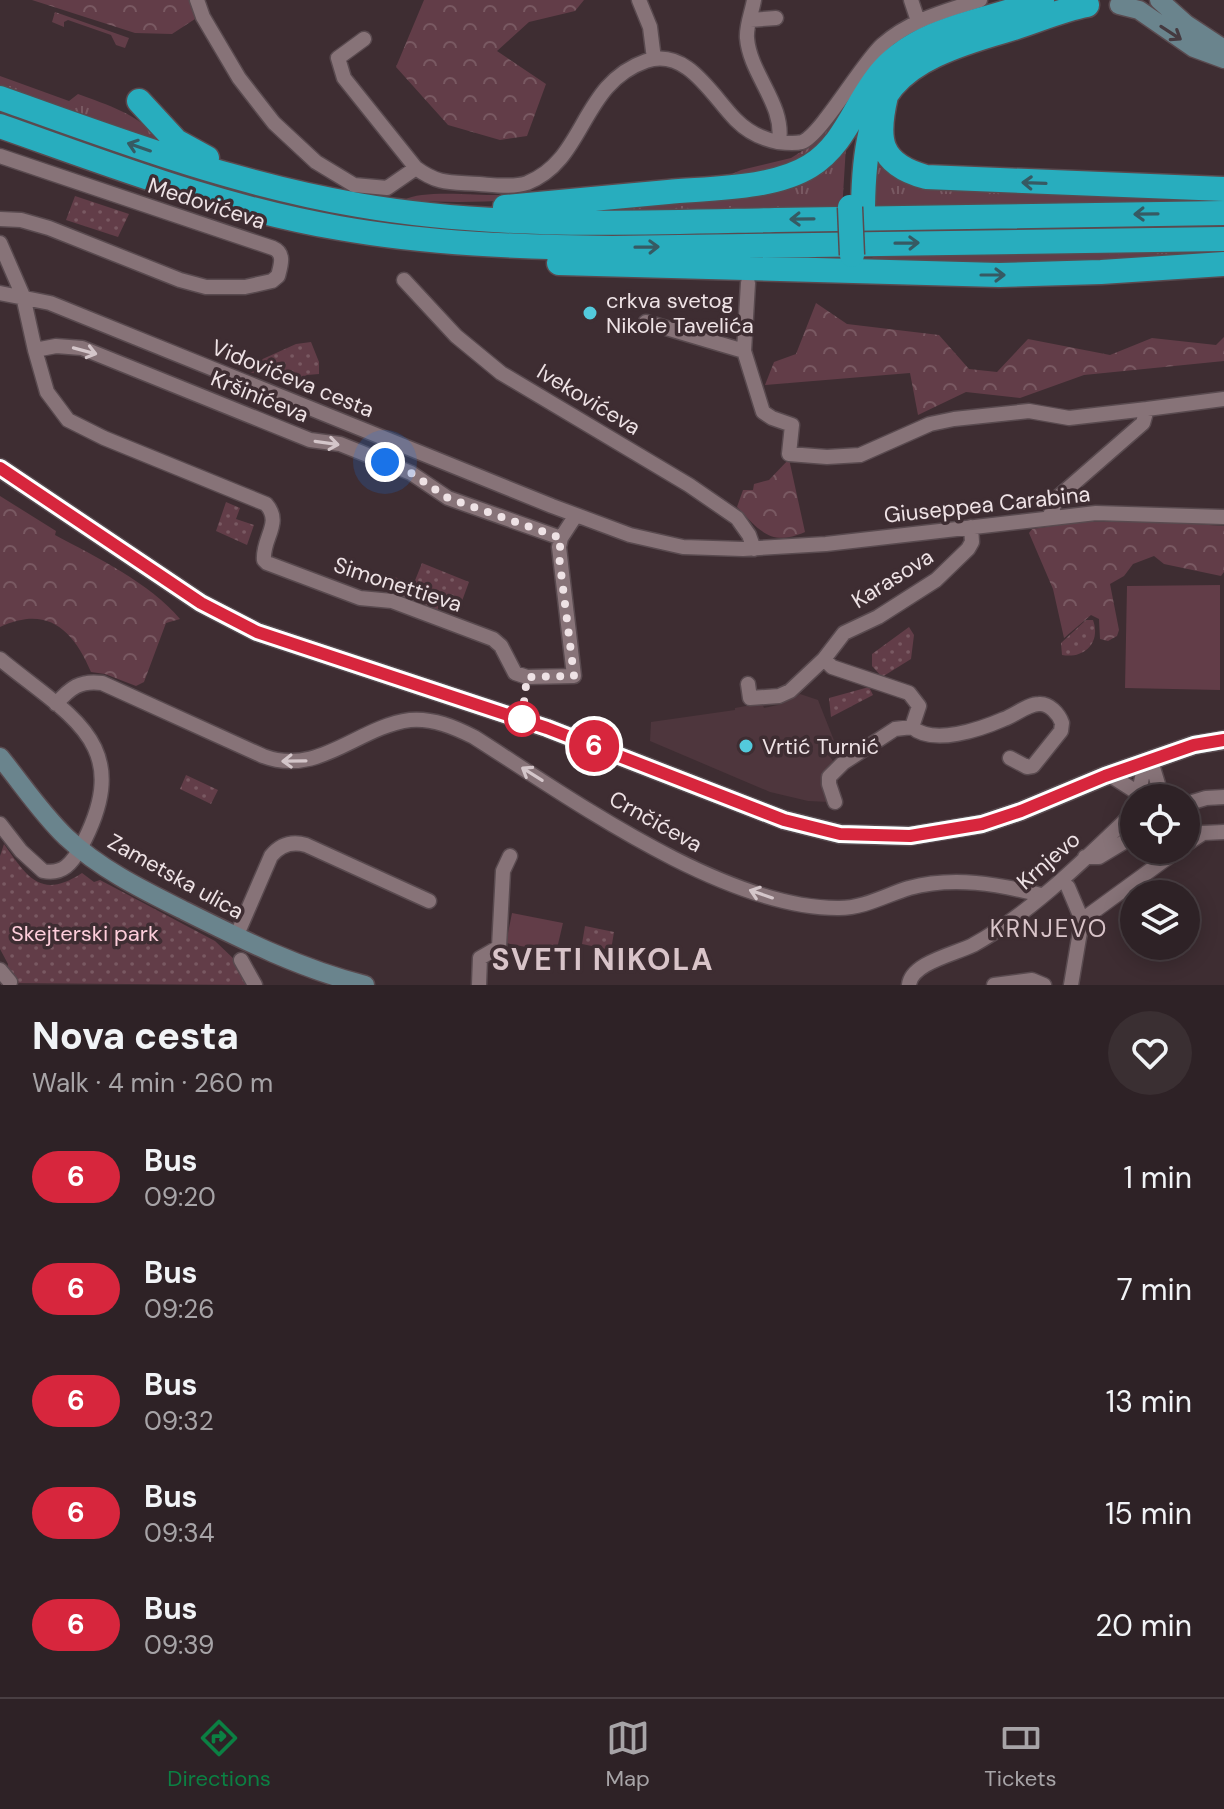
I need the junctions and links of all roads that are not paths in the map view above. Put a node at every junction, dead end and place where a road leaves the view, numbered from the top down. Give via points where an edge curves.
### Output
1 (197, 0) edge
2 (639, 0) edge
3 (754, 0) edge
4 (911, 0) edge
5 (980, 0) edge
6 (1042, 0) edge
7 (1159, 0) edge
8 (1083, 3) edge
9 (1124, 3) edge
10 (776, 18) dead end
11 (750, 20) junction
12 (918, 21) junction
13 (364, 39) dead end
14 (1224, 49) edge
15 (654, 59) junction
16 (1224, 59) edge
17 (0, 98) edge
18 (875, 98) junction
19 (139, 101) dead end
20 (0, 126) edge
21 (779, 142) junction
22 (0, 156) edge
23 (416, 168) junction
24 (1224, 189) edge
25 (340, 199) junction
26 (1224, 213) edge
27 (0, 219) edge
28 (368, 237) junction
29 (1224, 239) edge
30 (0, 243) edge
31 (858, 261) junction
32 (1224, 264) edge
33 (404, 280) dead end
34 (748, 283) dead end
35 (0, 293) edge
36 (23, 296) junction
37 (646, 322) dead end
38 (35, 350) junction
39 (744, 351) junction
40 (1224, 399) edge
41 (1147, 409) junction
42 (0, 468) edge
43 (576, 515) junction
44 (1224, 517) edge
45 (1049, 518) junction
46 (971, 527) junction
47 (561, 538) junction
48 (754, 549) junction
49 (0, 659) edge
50 (824, 659) junction
51 (748, 684) dead end
52 (56, 704) junction
53 (912, 727) junction
54 (1224, 740) edge
55 (0, 757) edge
56 (1010, 758) dead end
57 (1151, 761) junction
58 (1110, 775) junction
59 (1124, 784) edge
60 (1158, 784) edge
61 (1224, 797) edge
62 (1200, 800) edge
63 (835, 802) dead end
64 (0, 824) edge
65 (1120, 825) edge
66 (1224, 832) edge
67 (1200, 835) edge
68 (1120, 844) edge
69 (80, 848) junction
70 (510, 856) dead end
71 (1085, 857) junction
72 (1159, 864) edge
73 (1068, 887) dead end
74 (1041, 895) junction
75 (429, 901) dead end
76 (246, 915) junction
77 (1082, 920) junction
78 (236, 937) junction
79 (241, 960) dead end
80 (291, 961) junction
81 (255, 985) edge
82 (365, 985) edge
83 (479, 985) edge
84 (908, 985) edge
85 (994, 985) edge
86 (1044, 985) edge
87 (1071, 985) edge

1 - 23 street via 239,78 274,123 316,162 354,185 374,188 387,188
2 - 15 street via 650,27
3 - 11 street
4 - 12 street
5 - 12 street
6 - 18 highway via 923,40 884,69
7 - 14 street
8 - 9 street via 1109,8
8 - 18 highway via 936,53
9 -> 16 street via 1194,48
10 - 11 street
11 - 21 street via 748,48 777,115
12 - 21 street via 879,47 807,139
13 - 23 street via 338,58 344,78
15 - 21 street via 683,65 737,122
15 - 23 street via 616,76 561,160 525,184 433,181
25 -> 17 highway via 191,164
24 -> 18 highway via 926,177 893,161 882,146
18 - 25 highway via 828,151 803,170 775,179 499,207
18 - 31 highway via 857,207
19 - 25 highway via 176,141 216,162
20 - 28 highway via 147,178 295,219 315,232
22 - 27 street, Medovićeva via 273,248 281,256 281,267 278,276 260,284 206,287 49,228
26 -> 25 highway via 597,222 462,218
28 -> 29 highway via 599,248
28 - 31 highway via 563,263
30 - 36 street
31 -> 32 highway via 1012,275
33 - 48 street, Ivekovićeva via 446,326 501,373 737,518
34 - 39 street
35 - 36 street, Vidovićeva cesta
36 - 38 street
36 - 43 street, Vidovićeva cesta
37 - 39 street
38 -> 47 street, Kršinićeva via 82,348 310,440 340,444 411,473 448,498
38 - 47 street, Simonettieva via 47,392 68,420 266,504 274,526 264,560 360,598 392,601 493,639 515,673 527,677 574,676
39 - 41 street via 763,412 792,425 789,454 860,455 954,419 1029,411 1069,418
40 - 41 street
41 - 45 street via 1143,423 1057,498
42 - 58 street via 201,603 257,632 547,728 784,820 876,837 945,832 1021,811
43 - 47 street
43 - 48 street, Vidovićeva cesta via 683,547
44 - 45 street, Giuseppea Carabina via 1114,512
45 - 46 street, Giuseppea Carabina
46 - 48 street, Giuseppea Carabina
46 - 50 street, Karasova via 970,546 953,566 917,594 844,633
49 - 52 street
50 - 51 street, Karasova via 779,696 750,698
50 - 53 street via 832,667 909,693 919,706
52 - 69 street via 94,742 102,768 101,797
74 -> 52 street, Crnčićeva via 983,883 942,883 837,908 802,905 663,853 450,725 409,720 317,758 290,762 263,756 111,686 90,682 70,688
53 - 56 street via 931,734 957,733 1036,704 1058,714 1061,731 1033,766
53 - 63 street via 895,729 843,763 829,777
54 - 57 street
55 - 69 street, Zametska ulica via 48,819
57 - 58 street
57 - 60 street
58 - 59 street
61 - 62 street
64 - 69 street via 43,871 66,868
65 - 71 street, Krnjevo
66 - 67 street
68 - 71 street via 1099,857
69 - 78 street, Zametska ulica via 134,884
70 - 83 street via 503,871 499,947 480,958
71 - 74 street, Krnjevo
72 - 77 street
73 - 77 street
74 - 84 street, Krnjevo via 981,940 917,970
75 - 76 street via 295,843 273,854
76 - 78 street
76 - 80 street via 253,931
77 - 87 street
78 - 80 street, Zametska ulica
79 - 81 street
80 - 82 street, Zametska ulica
85 - 86 street via 1032,980

